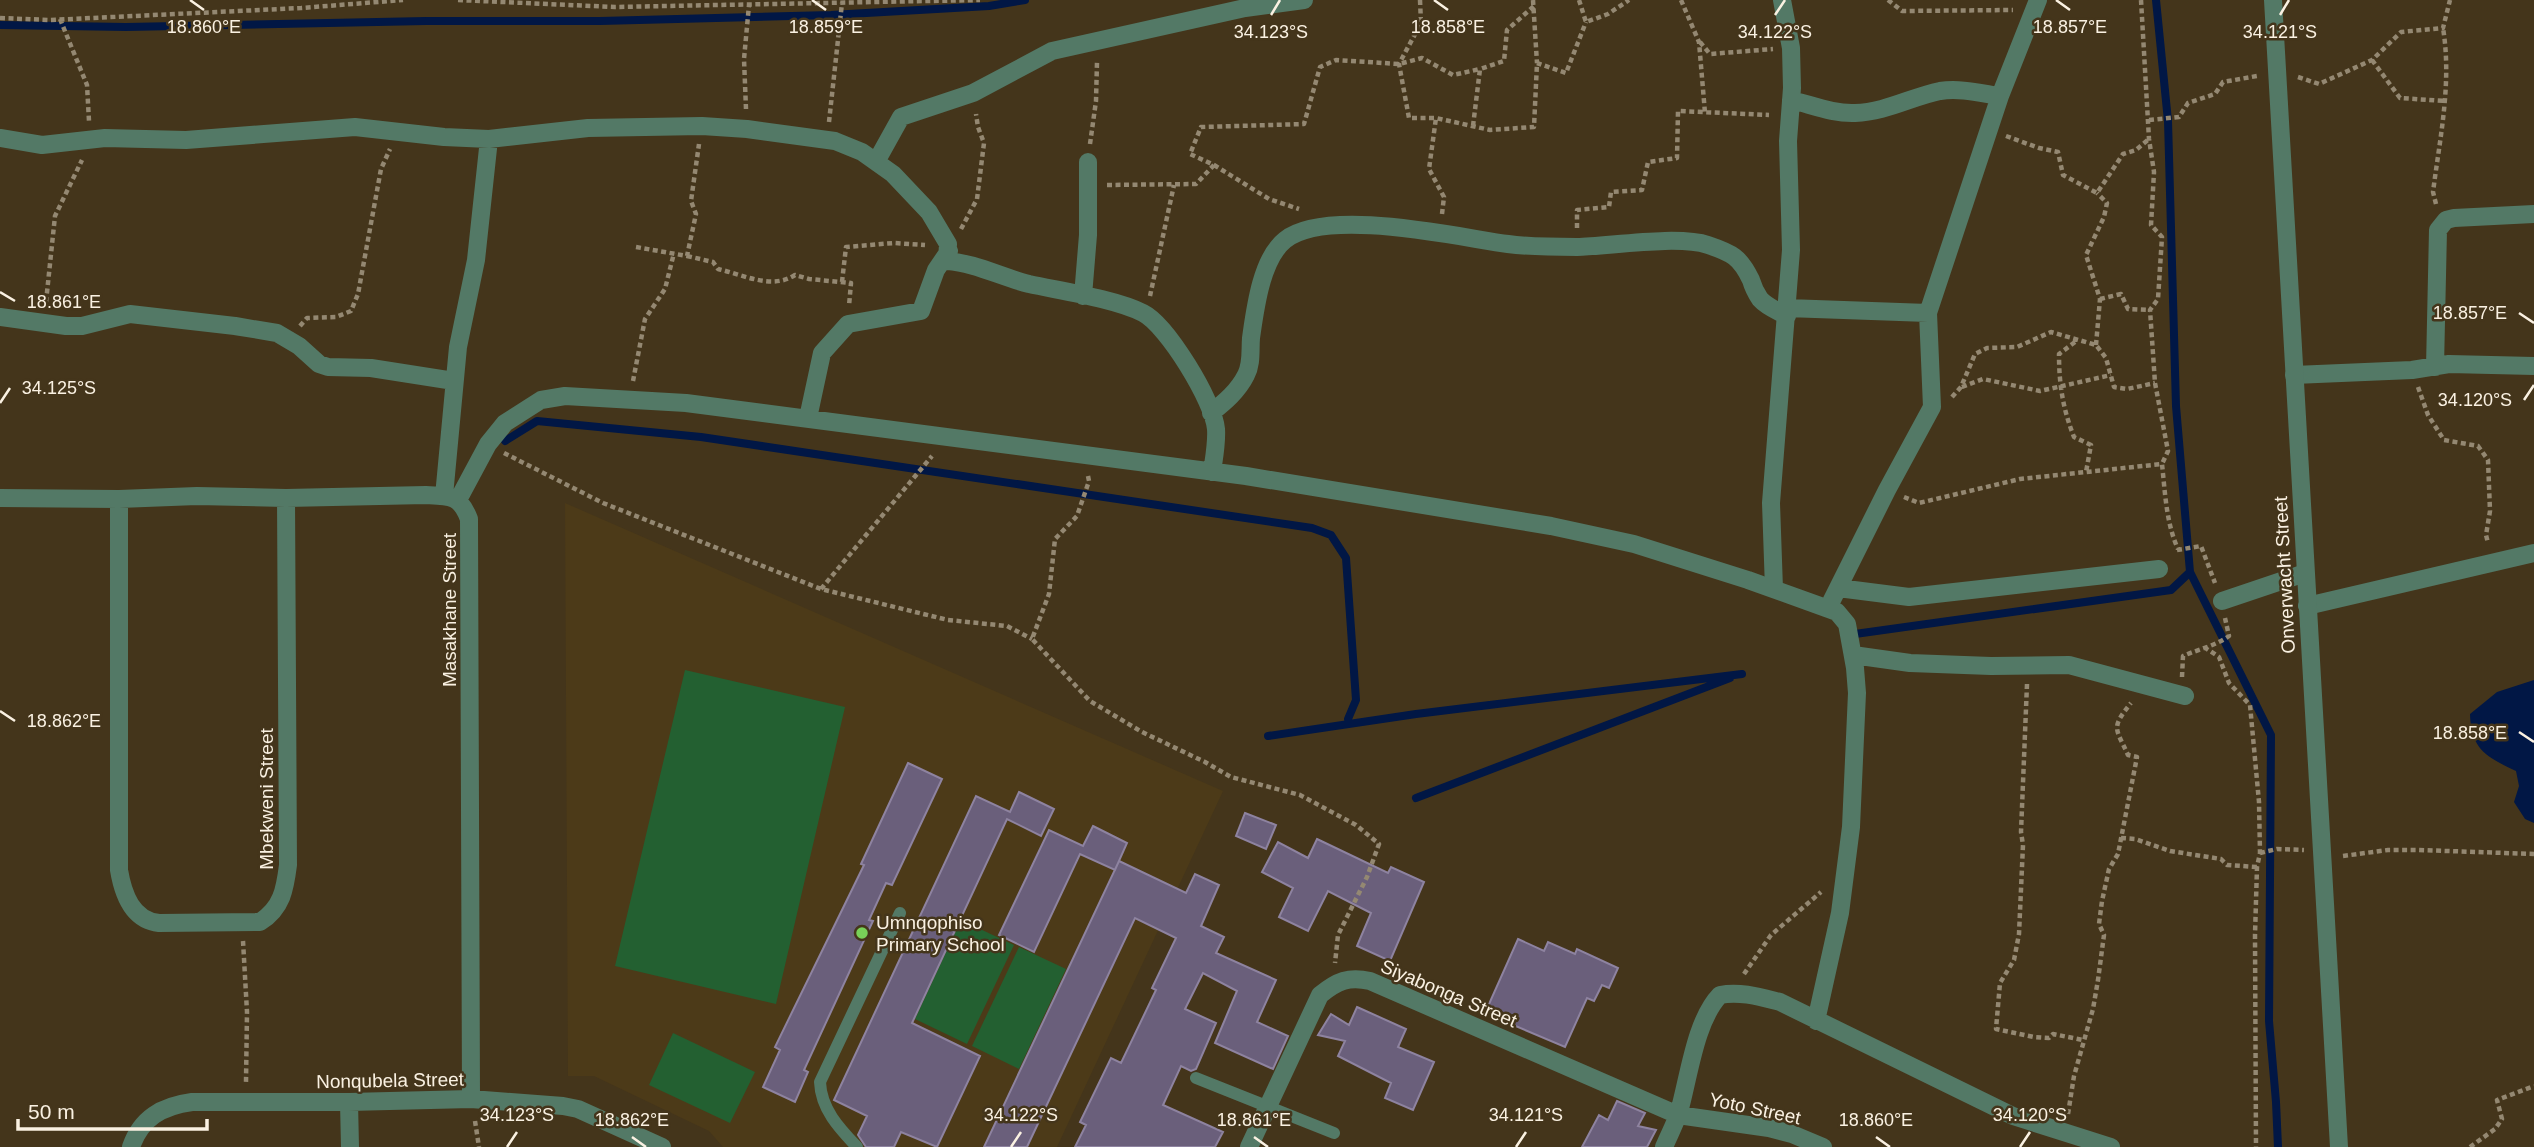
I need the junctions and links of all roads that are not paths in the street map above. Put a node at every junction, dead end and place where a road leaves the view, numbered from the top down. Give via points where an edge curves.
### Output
1 (1304, 0) edge
2 (1782, 0) edge
3 (2273, 0) edge
4 (2037, 4) edge
5 (2000, 96) junction
6 (1791, 108) junction
7 (0, 138) edge
8 (489, 139) junction
9 (876, 162) junction
10 (1088, 162) road end
11 (2534, 214) edge
12 (949, 250) junction
13 (1083, 296) junction
14 (1787, 312) junction
15 (1928, 313) junction
16 (0, 317) edge
17 (2534, 366) edge
18 (2435, 367) junction
19 (2294, 375) junction
20 (454, 381) junction
21 (1211, 413) junction
22 (808, 418) junction
23 (1213, 472) junction
24 (0, 498) edge
25 (286, 498) junction
26 (451, 498) junction
27 (119, 499) junction
28 (2534, 553) edge
29 (2159, 569) dead end
30 (2305, 573) junction
31 (1838, 588) junction
32 (1774, 589) junction
33 (2221, 601) road end
34 (2307, 606) junction
35 (1828, 608) junction
36 (1853, 654) junction
37 (2181, 695) road end
38 (900, 913) dead end
39 (1816, 1021) junction
40 (1196, 1078) dead end
41 (471, 1099) junction
42 (349, 1102) junction
43 (1268, 1106) junction
44 (1678, 1115) junction
45 (1334, 1133) dead end
46 (131, 1147) edge
47 (350, 1147) edge
48 (661, 1147) edge
49 (857, 1147) edge
50 (1249, 1147) edge
51 (1664, 1147) edge
52 (1823, 1147) edge
53 (2111, 1147) edge
54 (2339, 1147) edge

1 - 9 street via 1245,8 1052,51 974,93 901,117
2 - 6 street via 1791,48
3 - 19 street, Onverwacht Street
4 - 5 street
5 - 6 street via 1940,91 1853,114
5 - 15 street
6 - 14 street
7 - 8 street via 42,145 355,127
8 - 9 street via 588,128 702,126 835,141
8 - 20 street via 476,260
9 - 12 street via 929,212
10 - 13 street
11 - 18 street via 2454,218 2441,225
12 - 13 street via 947,261 966,262 1004,278
12 - 22 street via 921,311 848,324 822,353
13 - 21 street via 1151,318 1187,364
14 - 15 street
14 - 21 street via 1761,299 1740,260 1705,244 1577,247 1512,244 1358,225 1320,228 1286,239 1275,249 1257,304 1247,373 1233,395
14 - 32 street via 1771,503
15 - 31 street via 1932,407
16 - 20 street via 82,326 130,314 235,326 277,333 328,367 371,368
17 - 18 street
18 - 19 street
19 - 30 street, Onverwacht Street
20 - 26 street
21 - 23 street via 1216,426
22 - 23 street
22 - 26 street via 686,403 565,396 541,400 505,423
23 - 32 street via 1551,526 1634,544
24 - 27 street
25 - 26 street
25 - 27 street
25 - 27 street, Mbekweni Street via 288,865 285,888 271,915 260,922 239,923 150,922 129,905 122,890 118,870
26 - 41 street, Masakhane Street via 465,506 469,519
28 - 34 street
29 - 31 street via 1909,597
30 - 33 street
30 - 34 street, Onverwacht Street
31 - 35 street
32 - 35 street
34 - 54 street, Onverwacht Street
35 - 36 street via 1844,618
36 - 37 street via 1910,663 2069,665
36 - 39 street via 1857,693 1851,827 1840,913
38 - 49 lane via 820,1082 824,1104
39 - 44 street via 1780,1002 1735,993 1720,995 1707,1014
39 - 53 street via 2013,1116
40 - 43 lane
41 - 42 street, Nonqubela Street
41 - 48 street, Nonqubela Street via 578,1109
42 - 46 street, Nonqubela Street via 176,1104 148,1118
42 - 47 street
43 - 44 street, Siyabonga Street via 1320,995 1338,982 1357,978
43 - 45 lane
43 - 50 street
44 - 51 street
44 - 52 street, Yoto Street via 1769,1128

